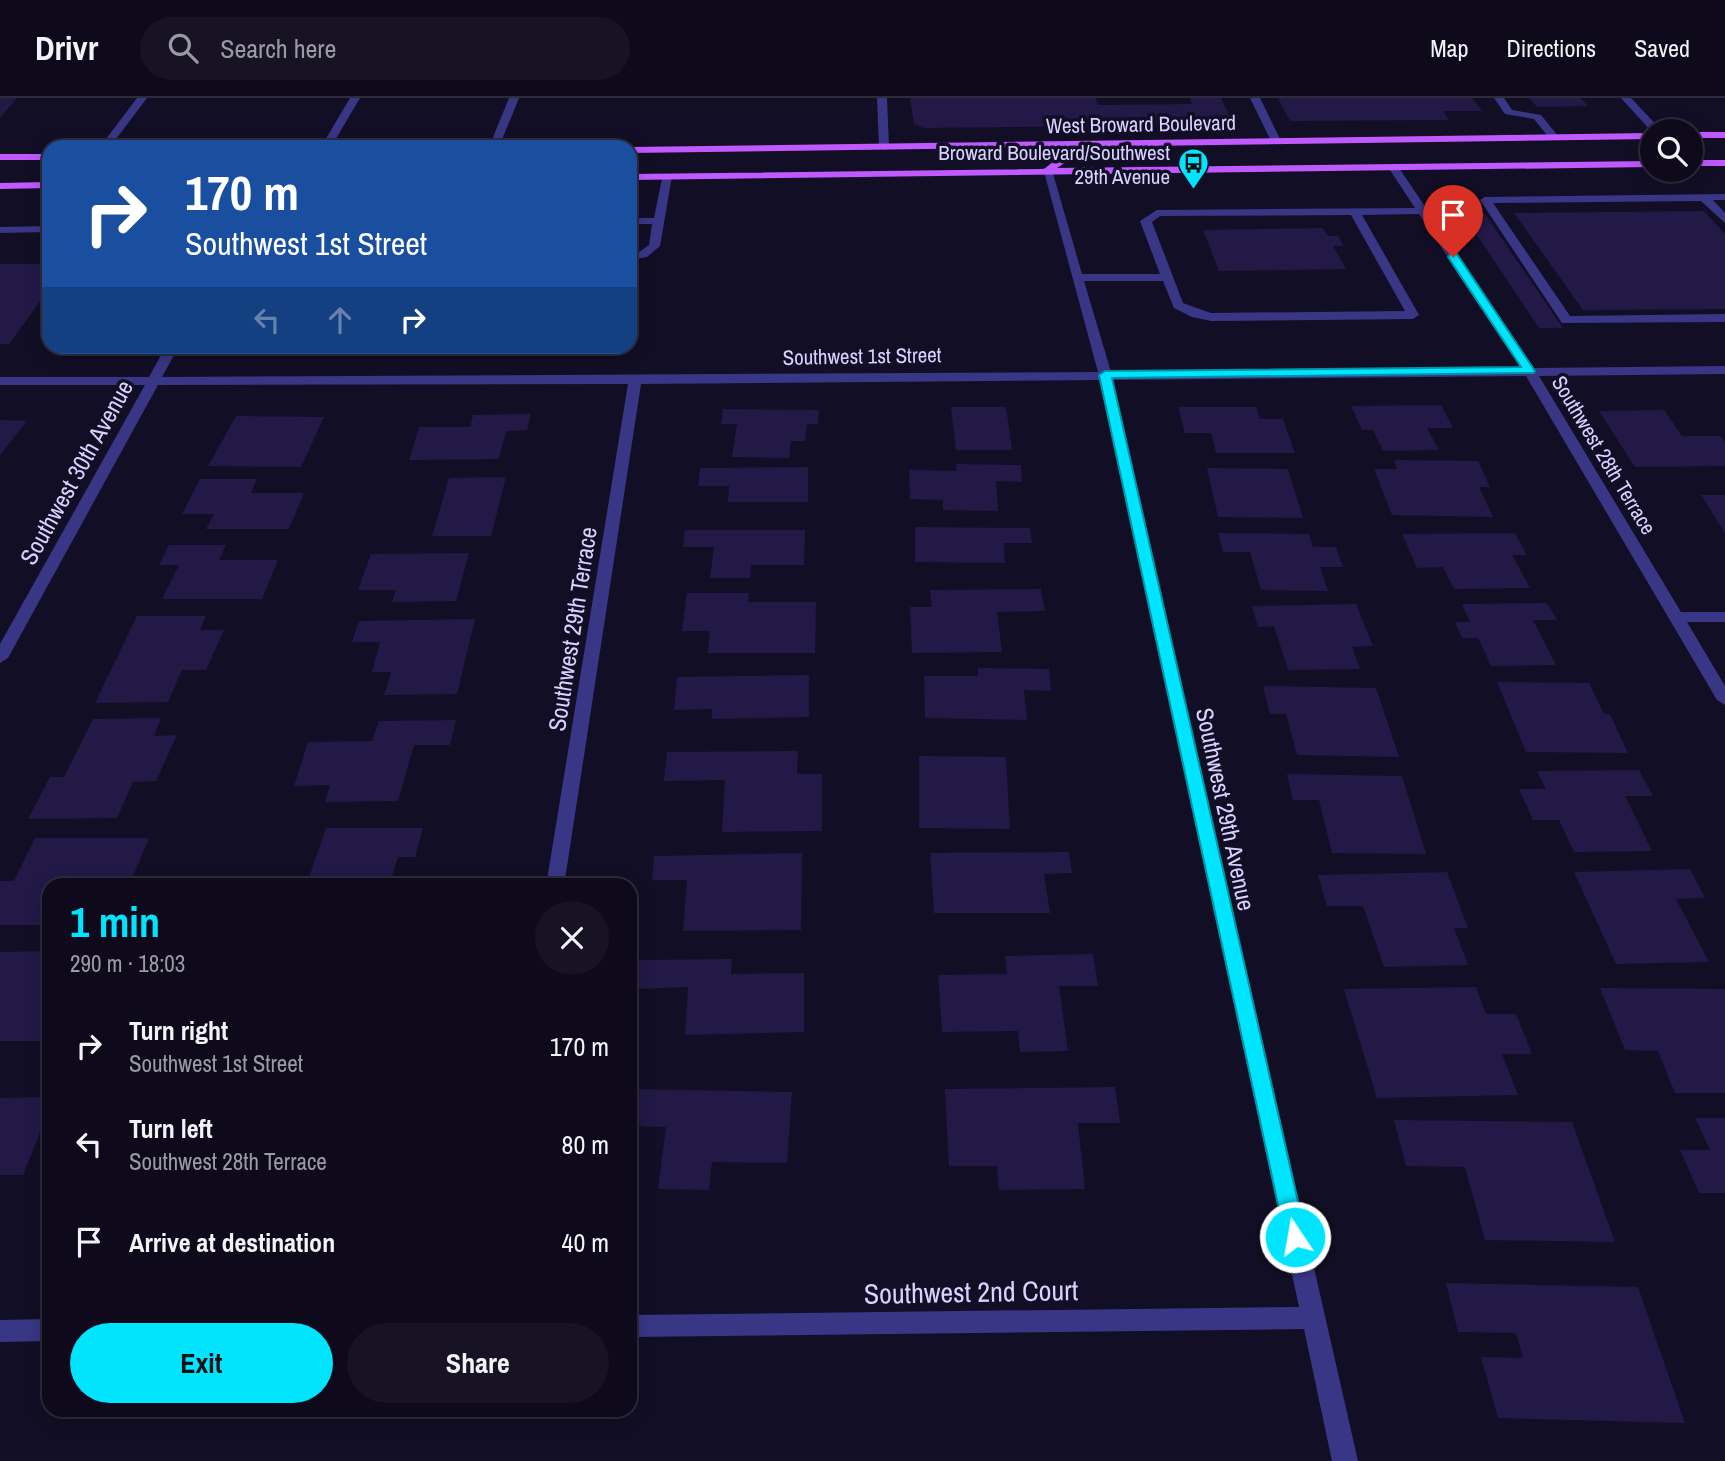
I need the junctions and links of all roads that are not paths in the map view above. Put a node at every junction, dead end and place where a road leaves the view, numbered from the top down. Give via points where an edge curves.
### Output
1 (142, 98) edge
2 (355, 98) edge
3 (514, 98) edge
4 (883, 98) edge
5 (1255, 98) edge
6 (1499, 98) edge
7 (1626, 98) edge
8 (1646, 119) edge
9 (1703, 135) edge
10 (1725, 135) edge
11 (1640, 136) edge
12 (1554, 137) junction
13 (110, 140) edge
14 (331, 140) edge
15 (497, 140) edge
16 (1276, 141) junction
17 (1131, 143) junction
18 (884, 147) junction
19 (637, 150) edge
20 (0, 157) edge
21 (42, 157) edge
22 (868, 160) dead end
23 (855, 163) dead end
24 (1703, 163) edge
25 (1725, 163) edge
26 (1640, 164) edge
27 (1394, 167) junction
28 (1047, 170) junction
29 (817, 174) junction
30 (667, 176) junction
31 (637, 177) edge
32 (42, 185) edge
33 (0, 186) edge
34 (1725, 197) edge
35 (1705, 198) junction
36 (1423, 211) junction
37 (1355, 212) junction
38 (1725, 220) edge
39 (637, 221) edge
40 (659, 221) junction
41 (42, 229) edge
42 (0, 230) edge
43 (637, 256) edge
44 (1167, 277) junction
45 (1078, 278) junction
46 (1725, 318) edge
47 (168, 354) edge
48 (1725, 370) edge
49 (1530, 371) junction
50 (1105, 375) junction
51 (152, 380) junction
52 (635, 380) junction
53 (0, 381) edge
54 (1676, 617) junction
55 (1725, 617) edge
56 (0, 658) edge
57 (1725, 700) edge
58 (556, 878) edge
59 (1313, 1318) junction
60 (637, 1326) edge
61 (42, 1330) edge
62 (0, 1331) edge
63 (1345, 1461) edge

1 - 13 street
2 - 14 street
3 - 15 street
4 - 18 street
5 - 16 street
6 - 12 street via 1509,112 1537,117
7 - 8 street
9 - 10 main road
11 - 12 main road, West Broward Boulevard
12 - 16 main road, West Broward Boulevard
16 - 17 main road, West Broward Boulevard
17 - 18 main road, West Broward Boulevard
17 - 28 main road via 1062,160
18 - 19 main road, West Broward Boulevard
18 - 22 main road
20 - 21 main road
23 - 29 main road
24 - 25 main road
26 - 27 main road, West Broward Boulevard
27 - 28 main road, West Broward Boulevard
27 - 36 street, Southwest 28th Terrace
28 - 29 main road, West Broward Boulevard
28 - 45 street, Southwest 29th Avenue
29 - 30 main road, West Broward Boulevard
30 - 31 main road, West Broward Boulevard
30 - 40 street
32 - 33 main road
34 - 35 street
35 - 38 street
35 - 46 street via 1485,200 1566,320
36 - 37 street
36 - 49 street, Southwest 28th Terrace
37 - 44 street via 1157,214 1146,221
37 - 44 street via 1413,315 1211,317 1178,305
39 - 40 street
40 - 43 street via 654,246
41 - 42 street
44 - 45 street
45 - 50 street, Southwest 29th Avenue
47 - 51 street, Southwest 30th Avenue
48 - 49 street, Southwest 1st Street
49 - 50 street, Southwest 1st Street
49 - 54 street, Southwest 28th Terrace
50 - 52 street, Southwest 1st Street
50 - 59 street, Southwest 29th Avenue
51 - 52 street, Southwest 1st Street
51 - 53 street, Southwest 1st Street
51 - 56 street, Southwest 30th Avenue
52 - 58 street, Southwest 29th Terrace
54 - 55 street
54 - 57 street, Southwest 28th Terrace
59 - 60 street, Southwest 2nd Court
59 - 63 street, Southwest 29th Avenue
61 - 62 street

